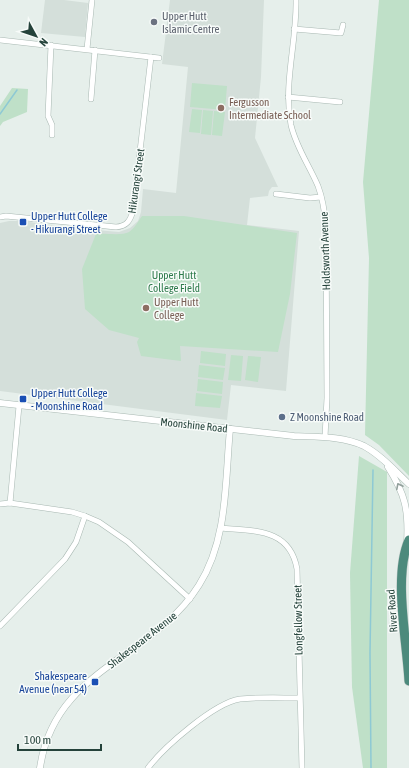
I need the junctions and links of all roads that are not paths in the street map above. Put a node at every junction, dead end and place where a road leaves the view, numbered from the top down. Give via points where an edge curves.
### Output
1 (92, 0) edge
2 (296, 0) edge
3 (343, 25) dead end
4 (294, 29) junction
5 (0, 40) edge
6 (51, 45) junction
7 (87, 49) junction
8 (95, 50) junction
9 (151, 57) junction
10 (159, 58) dead end
11 (288, 97) junction
12 (91, 99) dead end
13 (340, 102) dead end
14 (52, 135) dead end
15 (276, 194) dead end
16 (321, 197) junction
17 (0, 217) edge
18 (0, 403) edge
19 (19, 406) junction
20 (230, 429) junction
21 (325, 437) junction
22 (384, 460) junction
23 (409, 484) edge
24 (0, 504) edge
25 (10, 504) junction
26 (85, 516) junction
27 (221, 528) junction
28 (408, 542) edge
29 (190, 599) junction
30 (0, 626) edge
31 (409, 681) edge
32 (299, 698) junction
33 (40, 768) edge
34 (148, 768) edge
35 (302, 768) edge

1 - 7 street
2 - 4 street, Holdsworth Avenue
3 - 4 street via 341,33
4 - 11 street, Holdsworth Avenue
5 - 6 street
6 - 7 street
6 - 14 street via 48,116 52,125
7 - 8 street
8 - 9 street
8 - 12 street
9 - 10 street
9 - 17 street, Hikurangi Street via 131,219 126,224 116,227
11 - 13 street
11 - 16 street, Holdsworth Avenue via 295,140
15 - 16 street
16 - 21 street, Holdsworth Avenue via 326,228
18 - 19 street, Moonshine Road
19 - 20 street, Moonshine Road
19 - 25 street
20 - 21 street, Moonshine Road
20 - 27 street, Shakespeare Avenue
21 - 22 street, Moonshine Road via 359,444
22 - 23 street, Moonshine Road
28 -> 22 street, Moonshine Road via 406,504 399,485
24 - 25 street
25 - 26 street
26 - 29 street via 99,522 128,542
26 - 30 street via 76,542 65,559
27 - 29 street, Shakespeare Avenue via 208,570
27 - 32 street, Longfellow Street via 272,534 287,545 295,560
28 - 31 highway, River Road via 402,584
29 - 33 street, Shakespeare Avenue via 172,619 92,678 64,707 45,745
32 - 34 street via 240,699 215,709 167,746
32 - 35 street, Longfellow Street

